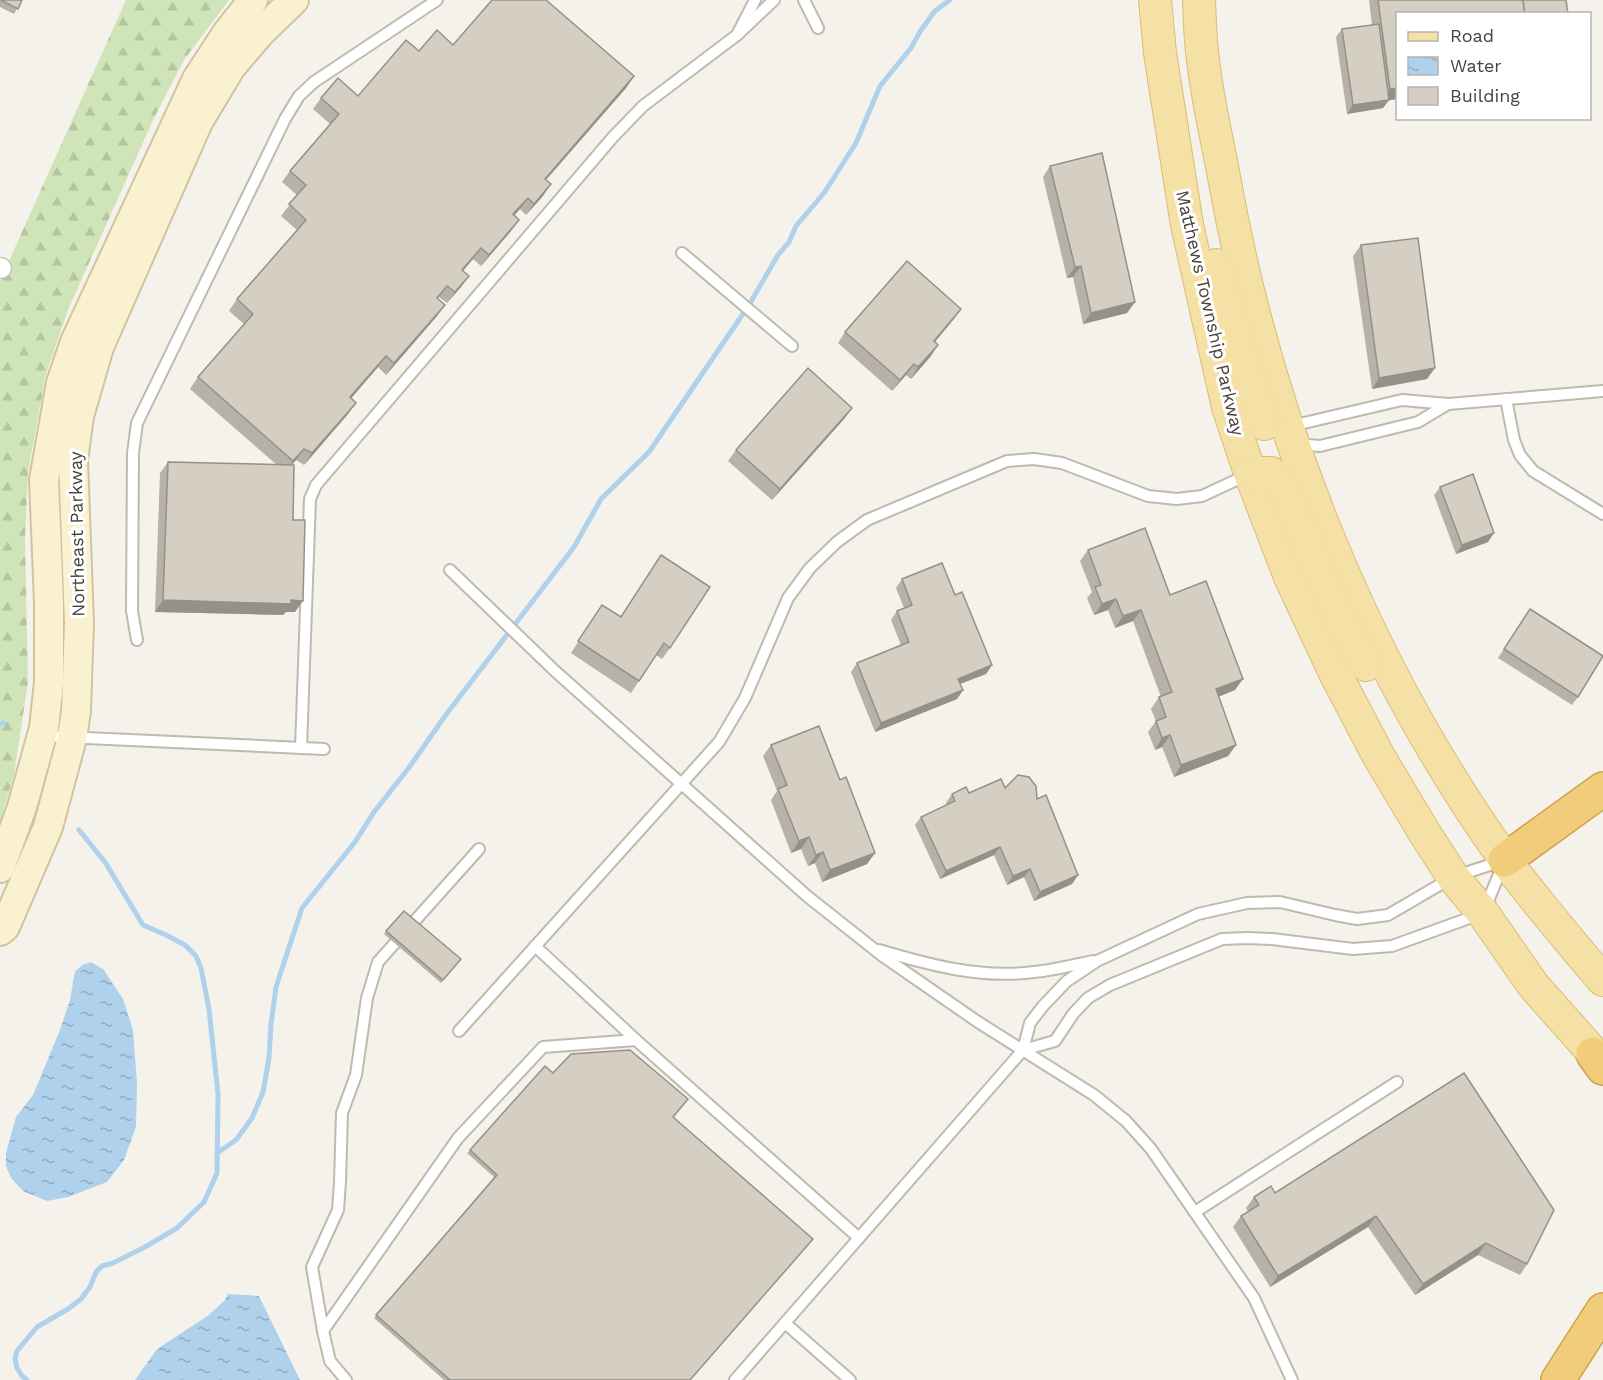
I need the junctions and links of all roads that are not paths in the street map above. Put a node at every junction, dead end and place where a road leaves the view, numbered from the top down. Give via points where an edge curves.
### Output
1 (253, 0) edge
2 (294, 0) edge
3 (437, 0) edge
4 (755, 0) edge
5 (774, 0) edge
6 (804, 0) edge
7 (1155, 0) edge
8 (1199, 0) edge
9 (818, 28) dead end
10 (737, 35) junction
11 (1177, 161) junction
12 (682, 253) dead end
13 (792, 346) dead end
14 (1603, 391) edge
15 (1506, 399) junction
16 (1448, 404) junction
17 (1290, 435) junction
18 (1250, 473) junction
19 (1603, 514) edge
20 (450, 570) dead end
21 (137, 640) dead end
22 (1421, 729) junction
23 (42, 736) junction
24 (72, 738) junction
25 (301, 748) junction
26 (324, 749) dead end
27 (682, 784) junction
28 (1603, 789) edge
29 (479, 849) dead end
30 (1505, 860) junction
31 (0, 868) edge
32 (1453, 877) junction
33 (1483, 913) junction
34 (0, 931) edge
35 (535, 946) junction
36 (872, 947) junction
37 (1097, 961) junction
38 (1603, 980) edge
39 (459, 1031) dead end
40 (636, 1040) junction
41 (1023, 1050) junction
42 (1600, 1062) edge
43 (1397, 1082) dead end
44 (1195, 1212) junction
45 (859, 1238) junction
46 (1603, 1310) edge
47 (785, 1323) junction
48 (323, 1331) junction
49 (346, 1380) edge
50 (735, 1380) edge
51 (850, 1380) edge
52 (1292, 1380) edge
53 (1558, 1380) edge

1 - 23 street, Northeast Parkway via 197,79 75,342 61,383 44,480 49,682
2 - 24 street, Northeast Parkway via 231,67 198,122 99,347 79,416 73,460 79,623
3 - 21 lane via 299,96 137,423 133,453 132,611
4 - 10 lane
5 - 10 lane
6 - 9 lane
7 - 11 main road, Matthews Township Parkway
8 - 17 main road via 1203,60 1230,214
10 - 25 lane via 643,106 613,137 316,484 310,499
11 - 17 main road via 1204,215 1221,287 1266,430 1276,440
11 - 18 main road, Matthews Township Parkway via 1187,225 1228,407
12 - 13 lane
14 - 15 lane
15 - 16 lane
15 - 19 lane via 1514,440 1533,471
16 - 17 lane via 1402,400
16 - 17 lane via 1412,424 1320,446
17 - 22 main road via 1336,557
18 - 22 main road via 1271,473 1282,484 1337,614 1379,687
18 - 27 lane via 1202,496 1177,499 1148,496 1062,463 1007,461 867,520 810,568 788,598 745,698 719,742
18 - 32 main road, Matthews Township Parkway via 1290,577 1335,673 1378,755
20 - 27 lane via 555,671
22 - 30 main road
23 - 24 lane
23 - 31 street, Northeast Parkway
24 - 25 lane
24 - 34 street, Northeast Parkway via 48,827
25 - 26 lane
27 - 35 lane
27 - 36 lane via 807,896
28 - 30 highway
29 - 48 lane via 378,962 367,998 356,1075 342,1113 338,1210 312,1267
30 - 32 lane
30 - 33 lane
30 - 38 main road
32 - 33 main road, Matthews Township Parkway
32 - 37 lane via 1388,915 1357,919 1280,902 1219,908
33 - 41 lane via 1392,946 1353,949 1272,939 1222,939 1088,998 1055,1041
33 - 42 main road, Matthews Township Parkway via 1533,985
35 - 39 lane
35 - 40 lane
36 - 37 lane via 927,964 998,974
36 - 41 lane
37 - 41 lane via 1067,981 1043,1006 1030,1023
40 - 45 lane
40 - 48 lane via 543,1047 459,1138
41 - 44 lane via 1094,1095 1126,1121 1151,1149
41 - 45 lane
43 - 44 lane
44 - 52 lane via 1254,1298
45 - 47 lane
46 - 53 highway
47 - 50 lane
47 - 51 lane
48 - 49 lane via 330,1361

